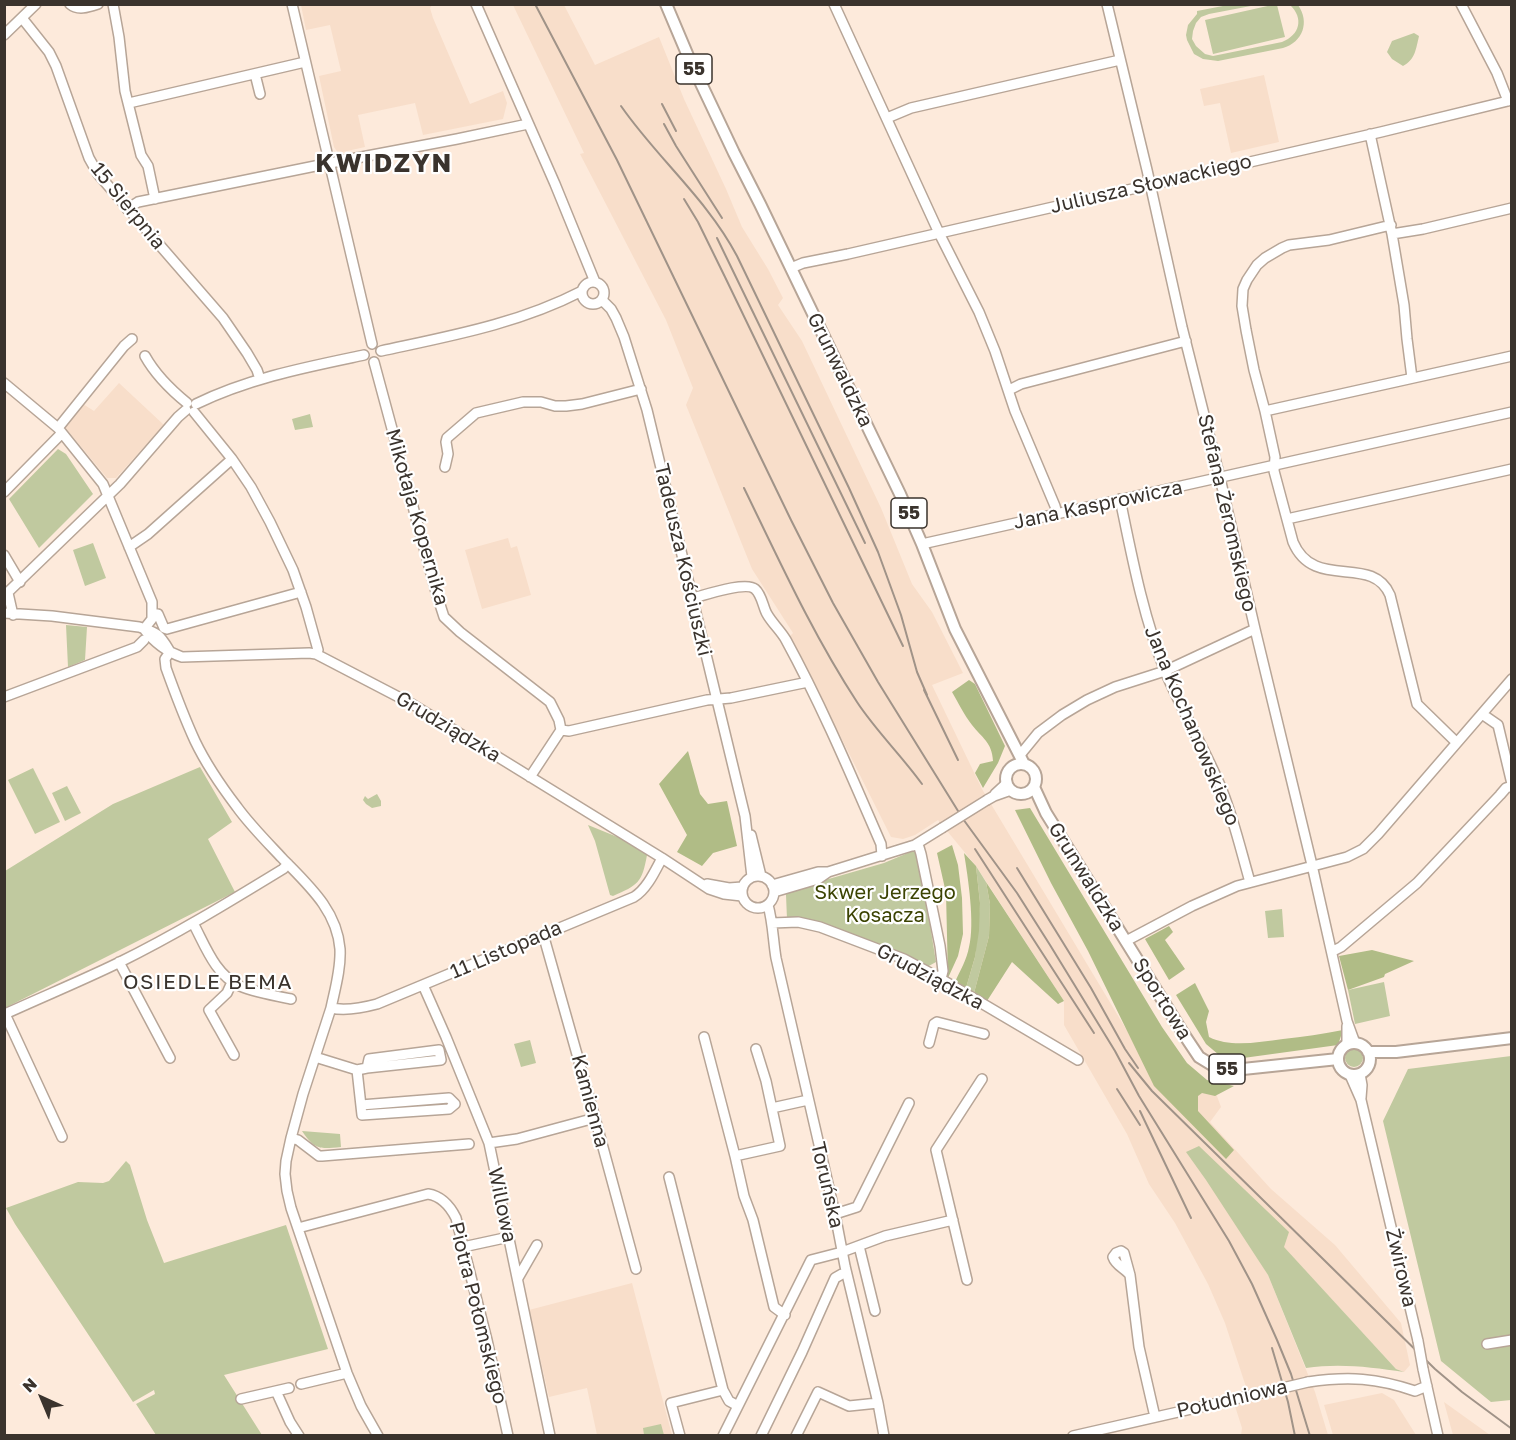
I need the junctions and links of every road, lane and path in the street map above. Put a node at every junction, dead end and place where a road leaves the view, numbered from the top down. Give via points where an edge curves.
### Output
1 (36, 4) edge
2 (70, 4) edge
3 (98, 4) edge
4 (113, 4) edge
5 (292, 4) edge
6 (476, 4) edge
7 (666, 4) edge
8 (834, 4) edge
9 (1107, 4) edge
10 (1461, 4) edge
11 (22, 18) junction
12 (4, 35) edge
13 (1120, 60) junction
14 (305, 62) junction
15 (255, 74) junction
16 (260, 94) dead end
17 (1510, 100) edge
18 (129, 104) junction
19 (887, 118) junction
20 (528, 124) junction
21 (1370, 134) junction
22 (330, 163) junction
23 (1150, 184) junction
24 (155, 199) junction
25 (1512, 208) edge
26 (127, 209) junction
27 (1392, 230) junction
28 (939, 233) junction
29 (791, 268) junction
30 (587, 289) junction
31 (602, 300) junction
32 (132, 339) dead end
33 (1186, 341) junction
34 (372, 344) junction
35 (381, 351) junction
36 (364, 355) junction
37 (145, 356) dead end
38 (1512, 356) edge
39 (374, 362) junction
40 (1412, 378) junction
41 (260, 379) junction
42 (4, 383) edge
43 (641, 389) junction
44 (1009, 390) junction
45 (191, 407) junction
46 (1265, 411) junction
47 (1512, 412) edge
48 (60, 431) junction
49 (232, 459) junction
50 (1274, 464) junction
51 (445, 467) dead end
52 (1512, 469) edge
53 (1220, 478) junction
54 (4, 492) edge
55 (108, 496) junction
56 (1120, 499) junction
57 (1057, 513) junction
58 (1287, 519) junction
59 (922, 544) junction
60 (129, 547) junction
61 (4, 555) edge
62 (20, 582) junction
63 (301, 592) junction
64 (6, 594) edge
65 (693, 598) junction
66 (9, 614) edge
67 (153, 614) junction
68 (144, 629) junction
69 (1255, 629) junction
70 (144, 640) dead end
71 (171, 652) junction
72 (316, 654) junction
73 (1165, 671) junction
74 (1512, 679) edge
75 (808, 682) junction
76 (4, 697) edge
77 (716, 699) junction
78 (1482, 714) junction
79 (561, 730) junction
80 (1456, 742) junction
81 (1019, 761) junction
82 (530, 777) junction
83 (1512, 785) edge
84 (1009, 787) junction
85 (1030, 790) junction
86 (879, 839) junction
87 (918, 844) junction
88 (899, 849) junction
89 (882, 856) junction
90 (662, 858) junction
91 (288, 864) junction
92 (1312, 865) junction
93 (756, 877) junction
94 (1250, 882) junction
95 (773, 889) junction
96 (742, 892) junction
97 (764, 907) junction
98 (193, 923) junction
99 (772, 923) junction
100 (543, 934) junction
101 (772, 934) junction
102 (1126, 941) junction
103 (1333, 951) junction
104 (119, 962) junction
105 (941, 979) junction
106 (232, 982) junction
107 (423, 985) junction
108 (291, 999) dead end
109 (331, 1008) junction
110 (4, 1014) edge
111 (984, 1034) dead end
112 (704, 1037) dead end
113 (1512, 1038) edge
114 (929, 1043) dead end
115 (1351, 1044) junction
116 (756, 1049) dead end
117 (234, 1055) dead end
118 (315, 1057) junction
119 (1369, 1057) junction
120 (170, 1058) dead end
121 (1338, 1059) junction
122 (1078, 1060) dead end
123 (362, 1069) junction
124 (1355, 1074) junction
125 (982, 1079) dead end
126 (808, 1100) junction
127 (909, 1103) dead end
128 (361, 1105) junction
129 (772, 1108) junction
130 (595, 1118) junction
131 (62, 1137) dead end
132 (291, 1138) junction
133 (489, 1143) junction
134 (469, 1144) dead end
135 (735, 1156) junction
136 (669, 1177) dead end
137 (835, 1214) junction
138 (953, 1220) junction
139 (298, 1228) junction
140 (509, 1237) junction
141 (537, 1245) dead end
142 (859, 1246) junction
143 (464, 1247) junction
144 (842, 1252) junction
145 (636, 1269) dead end
146 (847, 1274) junction
147 (1130, 1275) dead end
148 (518, 1278) junction
149 (967, 1280) dead end
150 (875, 1311) dead end
151 (785, 1315) junction
152 (1512, 1340) edge
153 (1487, 1344) dead end
154 (347, 1373) junction
155 (301, 1384) dead end
156 (1427, 1386) junction
157 (289, 1388) dead end
158 (723, 1390) junction
159 (276, 1391) junction
160 (241, 1399) dead end
161 (878, 1403) junction
162 (738, 1406) junction
163 (1155, 1417) junction
164 (298, 1436) edge
165 (378, 1436) edge
166 (508, 1436) edge
167 (550, 1436) edge
168 (680, 1436) edge
169 (723, 1436) edge
170 (761, 1436) edge
171 (796, 1436) edge
172 (884, 1436) edge
173 (1073, 1436) edge
174 (1438, 1436) edge

1 - 11 street
2 - 3 street via 79,8
4 - 18 street
5 - 14 street
6 - 20 street
7 - 29 main road, Grunwaldzka / 55
8 - 19 street
9 - 13 street, Stefana Żeromskiego
10 - 17 street
11 - 12 street
11 - 26 street, 15 Sierpnia via 56,66 94,167
13 - 19 street via 911,108
13 - 23 street, Stefana Żeromskiego
14 - 15 street
14 - 22 street
15 - 16 street
15 - 18 street
17 - 21 street, Juliusza Słowackiego
18 - 24 street
19 - 28 street
20 - 22 street
20 - 30 street via 586,259
21 - 23 street, Juliusza Słowackiego
21 - 27 street
22 - 24 street
22 - 34 street
23 - 28 street, Juliusza Słowackiego
23 - 33 street, Stefana Żeromskiego
24 - 26 street
25 - 27 street via 1423,229
26 - 41 street, 15 Sierpnia via 223,318 248,353
27 - 40 street
27 - 46 street via 1286,246 1252,271 1242,306
28 - 29 street, Juliusza Słowackiego
28 - 44 street via 979,312
29 - 59 main road, Grunwaldzka / 55
30 - 31 street via 588,303
30 - 31 street, Tadeusza Kościuszki via 603,287
30 - 35 street via 557,304 486,328
31 - 43 street, Tadeusza Kościuszki via 616,318
32 - 48 street
33 - 44 street
33 - 53 street, Stefana Żeromskiego
34 - 35 street
34 - 36 street via 365,348
35 - 39 street
36 - 39 street
36 - 41 street
37 - 45 street via 174,393
38 - 40 street
39 - 79 street, Mikołaja Kopernika via 444,617 550,702
40 - 46 street
41 - 45 street
42 - 48 street
43 - 51 street via 582,404 523,402 476,413 447,438
43 - 65 street, Tadeusza Kościuszki
44 - 57 street
45 - 49 street
45 - 55 street
46 - 50 street
47 - 50 street, Jana Kasprowicza
48 - 54 street
48 - 55 street via 103,484
49 - 60 street
49 - 63 street via 275,533
50 - 53 street, Jana Kasprowicza
50 - 58 street
52 - 58 street
53 - 56 street, Jana Kasprowicza
53 - 69 street, Stefana Żeromskiego
55 - 60 street
55 - 62 street
56 - 57 street, Jana Kasprowicza
56 - 73 street, Jana Kochanowskiego via 1146,614
57 - 59 street, Jana Kasprowicza
58 - 80 street via 1296,550 1310,564 1338,572 1368,574 1385,586 1418,704
59 - 81 main road, Grunwaldzka / 55 via 957,634
60 - 67 street via 152,602
61 - 62 street
62 - 64 street
63 - 67 street via 167,629 158,614
63 - 72 street
64 - 66 street
65 - 75 street via 734,588 754,589
65 - 77 street, Tadeusza Kościuszki
66 - 68 street
67 - 68 street
68 - 71 street
69 - 73 street
69 - 92 street, Stefana Żeromskiego
70 - 76 street via 137,647
71 - 72 street, Grudziądzka via 182,657
71 - 91 street via 165,660 166,668 204,758 246,819
72 - 82 street, Grudziądzka via 412,704
73 - 81 street via 1115,687 1062,715 1038,734
73 - 94 street, Jana Kochanowskiego via 1224,795
74 - 78 street
75 - 77 street
75 - 86 street
77 - 79 street
77 - 93 street, Tadeusza Kościuszki via 753,839
78 - 80 street
78 - 83 street via 1498,725
79 - 82 street
80 - 92 street via 1366,846 1352,855
81 - 84 main road, 55 via 1007,774
81 - 85 main road, 55 via 1034,770 1036,782
82 - 90 street, Grudziądzka
83 - 103 street via 1417,883
84 - 85 main road via 1016,793
84 - 87 street, bridge
85 - 102 main road, Grunwaldzka / 55
86 - 88 street
86 - 89 street
87 - 88 street
87 - 89 street via 902,853
87 - 105 street via 940,946
88 - 89 street
89 - 95 street via 818,872
90 - 96 street, Grudziądzka via 717,892
90 - 100 street, 11 Listopada via 639,893
91 - 98 street
91 - 109 street via 319,897 333,922 340,951
92 - 94 street
92 - 103 street, Stefana Żeromskiego
93 - 95 street via 770,881
93 - 96 street via 744,883
94 - 102 street via 1192,906
95 - 97 street via 772,902
96 - 97 street via 751,908
97 - 99 street, Toruńska
97 - 101 street, Toruńska
98 - 104 street
98 - 106 street via 214,963
99 - 101 street, Toruńska
99 - 105 street, Grudziądzka via 798,922 820,927 904,959
100 - 107 street, 11 Listopada
100 - 130 street, Kamienna
101 - 126 street, Toruńska
102 - 121 main road, Sportowa / 55 via 1191,1046 1207,1063 1243,1070
103 - 115 street, Stefana Żeromskiego
104 - 110 street
104 - 120 street
105 - 122 street, Grudziądzka
106 - 108 street
106 - 117 street via 227,993 209,1010
107 - 109 street, 11 Listopada via 363,1008
107 - 133 street, Willowa
109 - 118 street
110 - 131 street
111 - 114 street via 938,1022
112 - 135 street
113 - 119 main road
115 - 119 main road via 1365,1048
115 - 121 main road via 1340,1051
116 - 129 street
118 - 123 street
118 - 132 street
119 - 124 main road via 1368,1068
121 - 124 main road via 1341,1070
123 - 123 street via 388,1065 441,1060 439,1050 369,1059
123 - 128 street
124 - 156 street, Żwirowa, bridge
125 - 138 street via 936,1150
126 - 129 street
126 - 137 street, Toruńska
127 - 137 street via 857,1207
128 - 128 street via 362,1115 449,1109 455,1104 449,1098
129 - 135 street via 780,1146
130 - 133 street
130 - 145 street, Kamienna
132 - 134 street via 319,1156
132 - 139 street via 285,1174
133 - 140 street, Willowa
135 - 151 street via 774,1307
136 - 158 street
137 - 144 street, Toruńska
138 - 142 street
138 - 149 street
139 - 143 street, Piotra Połomskiego via 428,1194 453,1211
139 - 154 street
140 - 143 street
140 - 148 street, Willowa
141 - 148 street
142 - 144 street
142 - 150 street
143 - 166 street, Piotra Połomskiego
144 - 146 street, Toruńska
144 - 151 street via 811,1260
146 - 161 street, Toruńska
146 - 170 street via 835,1278
147 - 163 street via 1139,1347
148 - 167 street, Willowa
151 - 162 street
152 - 153 street
154 - 155 street
154 - 165 street
156 - 163 street, Południowa, bridge via 1415,1391 1392,1384 1333,1378
156 - 174 street, Żwirowa
157 - 159 street
158 - 162 street via 729,1401
158 - 168 street via 671,1403
159 - 160 street
159 - 164 street
161 - 171 street via 849,1406 818,1392
161 - 172 street, Toruńska
162 - 169 street
163 - 173 street, Południowa

